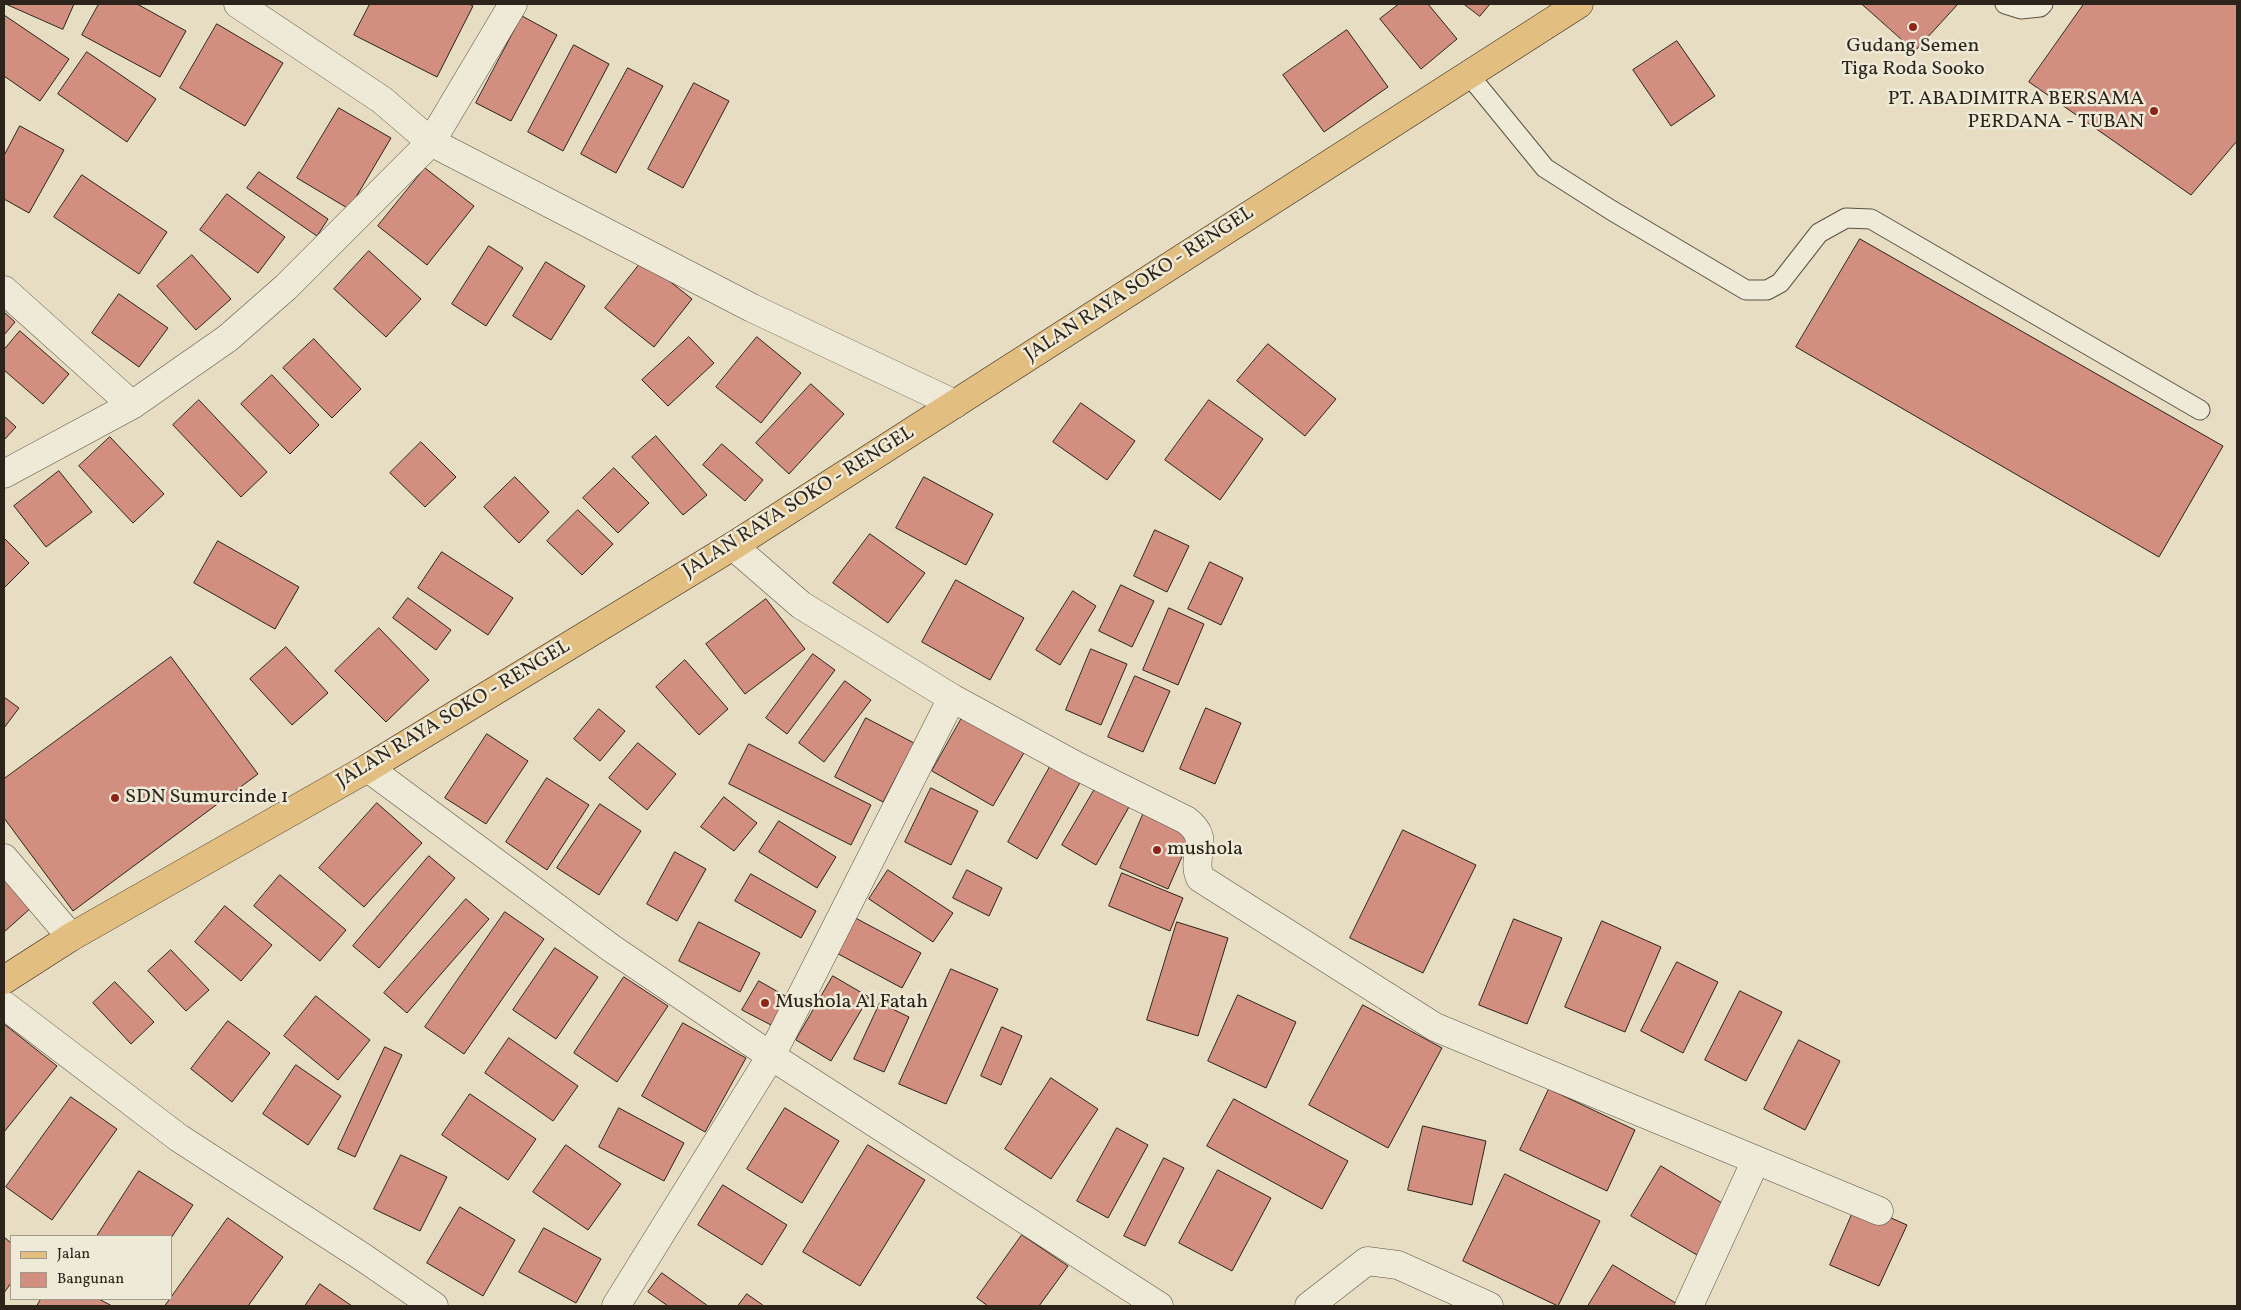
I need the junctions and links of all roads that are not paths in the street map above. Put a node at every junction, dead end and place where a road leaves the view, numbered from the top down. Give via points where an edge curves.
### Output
1 (238, 4) edge
2 (512, 4) edge
3 (1580, 4) edge
4 (2006, 4) edge
5 (2043, 4) edge
6 (1469, 75) junction
7 (431, 142) junction
8 (4, 290) edge
9 (954, 404) junction
10 (132, 405) junction
11 (2200, 410) dead end
12 (4, 474) edge
13 (733, 546) junction
14 (952, 698) junction
15 (368, 768) junction
16 (4, 858) edge
17 (71, 937) junction
18 (4, 980) edge
19 (4, 1005) edge
20 (771, 1056) junction
21 (1756, 1160) junction
22 (1879, 1211) dead end
23 (434, 1306) edge
24 (616, 1306) edge
25 (1159, 1306) edge
26 (1309, 1306) edge
27 (1489, 1306) edge
28 (1689, 1306) edge

1 - 7 street via 382,100
2 - 7 street
3 - 6 main road, JALAN RAYA SOKO - RENGEL
4 - 5 lane via 2021,9
6 - 9 main road, JALAN RAYA SOKO - RENGEL
6 - 11 lane via 1545,168 1746,290 1767,290 1780,283 1820,233 1846,218 1871,219
7 - 9 street via 752,308
7 - 10 street via 286,287 235,332
8 - 10 street
9 - 13 main road, JALAN RAYA SOKO - RENGEL
10 - 12 street
13 - 14 street via 801,605
13 - 15 main road, JALAN RAYA SOKO - RENGEL
14 - 20 street
14 - 21 street via 1075,765 1186,820 1197,828 1200,840 1200,878 1435,1027
15 - 17 main road, JALAN RAYA SOKO - RENGEL
15 - 20 street via 611,948
16 - 17 street
17 - 18 main road, JALAN RAYA SOKO - RENGEL
19 - 23 street via 179,1138
20 - 24 street
20 - 25 street
21 - 22 street
21 - 28 street
26 - 27 street via 1367,1261 1398,1265

